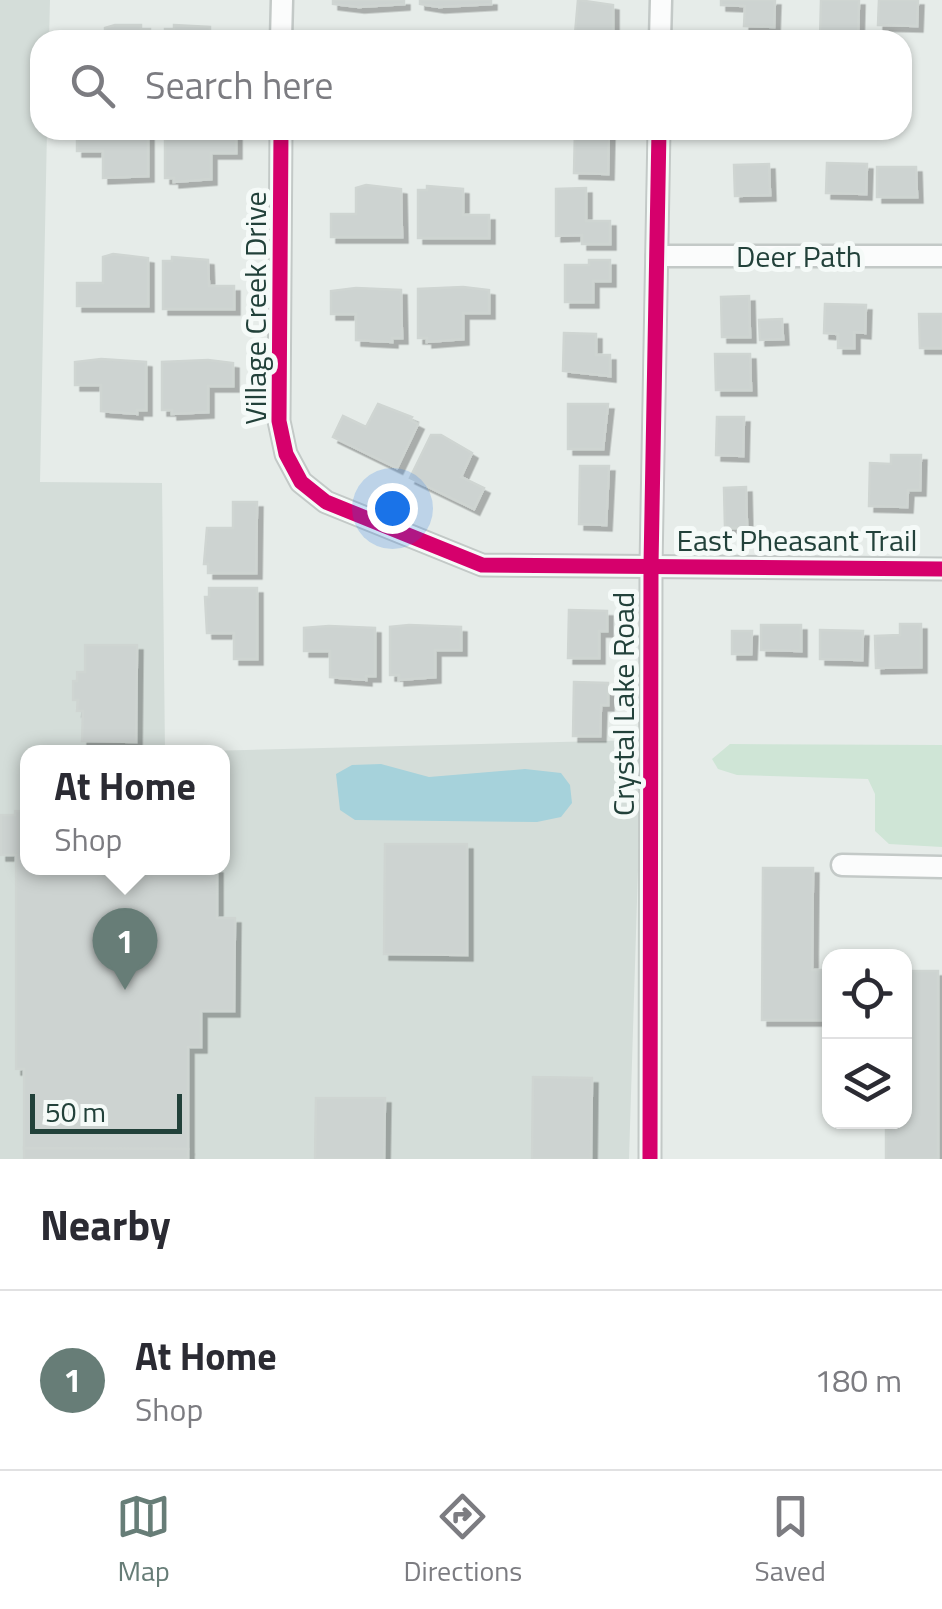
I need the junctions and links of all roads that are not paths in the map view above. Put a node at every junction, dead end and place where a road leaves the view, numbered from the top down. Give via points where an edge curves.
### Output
1 (282, 0) edge
2 (661, 0) edge
3 (281, 30) edge
4 (660, 30) edge
5 (281, 140) edge
6 (659, 140) edge
7 (656, 256) junction
8 (942, 256) edge
9 (301, 482) joint
10 (651, 565) junction
11 (942, 569) edge
12 (842, 865) dead end
13 (942, 866) edge
14 (650, 1159) edge

1 - 3 street
2 - 4 street
5 - 9 street, Village Creek Drive via 279,421
6 - 7 street, Crystal Lake Road
7 - 8 street, Deer Path
7 - 10 street, Crystal Lake Road
9 - 10 street, East Pheasant Trail via 326,502 482,566
10 - 11 street, East Pheasant Trail
10 - 14 street, Crystal Lake Road
12 - 13 street

